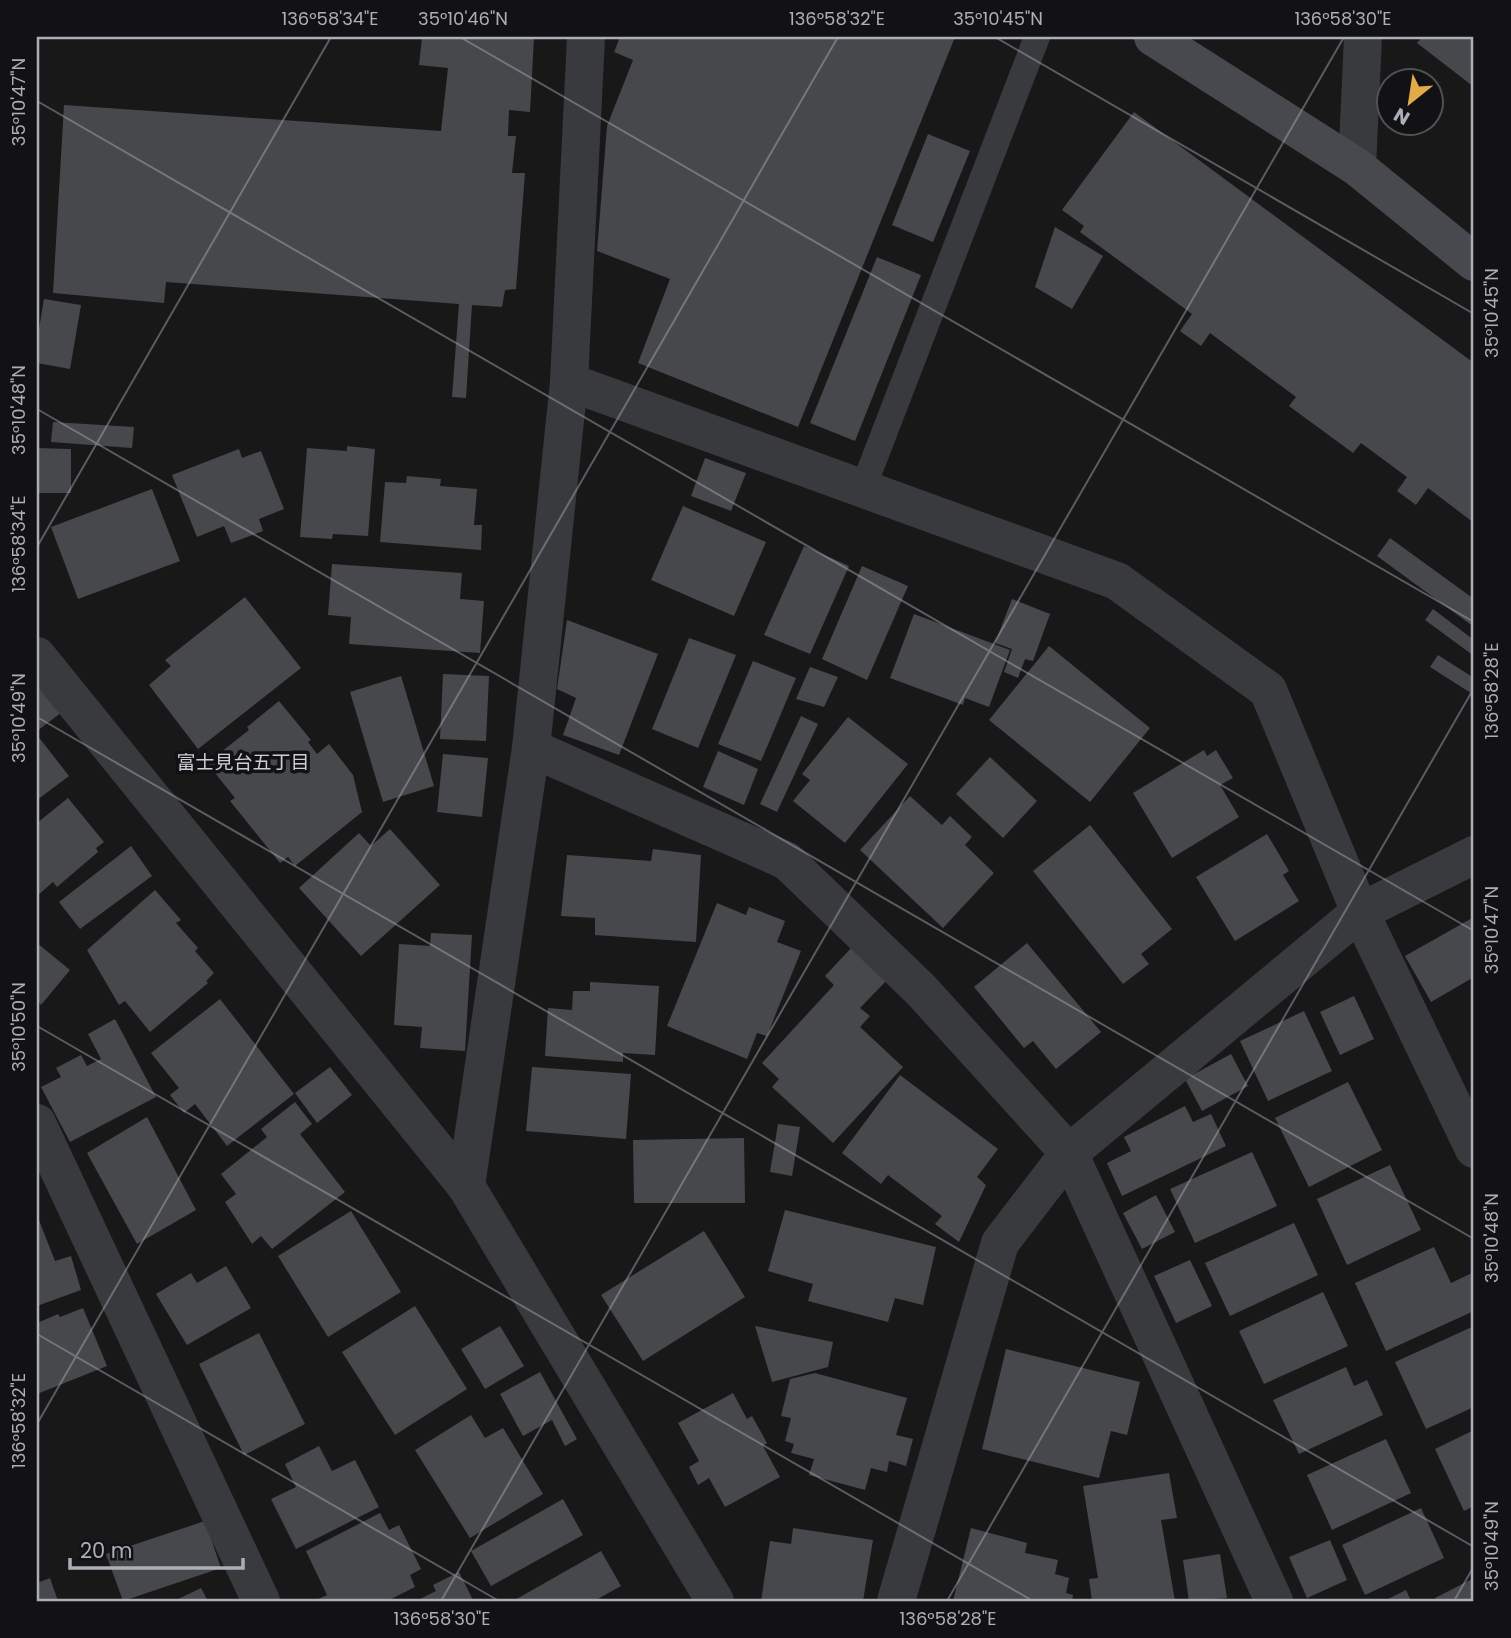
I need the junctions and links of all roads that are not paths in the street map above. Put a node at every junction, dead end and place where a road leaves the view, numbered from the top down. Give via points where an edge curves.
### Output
1 (586, 37) edge
2 (1037, 37) edge
3 (1153, 37) edge
4 (1363, 37) edge
5 (1357, 167) junction
6 (1474, 262) edge
7 (569, 382) junction
8 (863, 488) junction
9 (37, 656) edge
10 (531, 748) junction
11 (1474, 855) edge
12 (1360, 912) junction
13 (37, 1123) edge
14 (1474, 1149) edge
15 (1069, 1153) junction
16 (467, 1186) junction
17 (261, 1601) edge
18 (715, 1601) edge
19 (896, 1601) edge
20 (1274, 1601) edge

1 - 7 street
2 - 8 lane
3 - 5 street
4 - 5 street
5 - 6 street
7 - 8 street
7 - 10 street
8 - 12 street via 1117,581 1268,690
9 - 16 street
10 - 15 street via 787,861 921,990
10 - 16 street
11 - 12 street
12 - 14 street
12 - 15 street
13 - 17 street
15 - 19 street via 1000,1243
15 - 20 street
16 - 18 street

